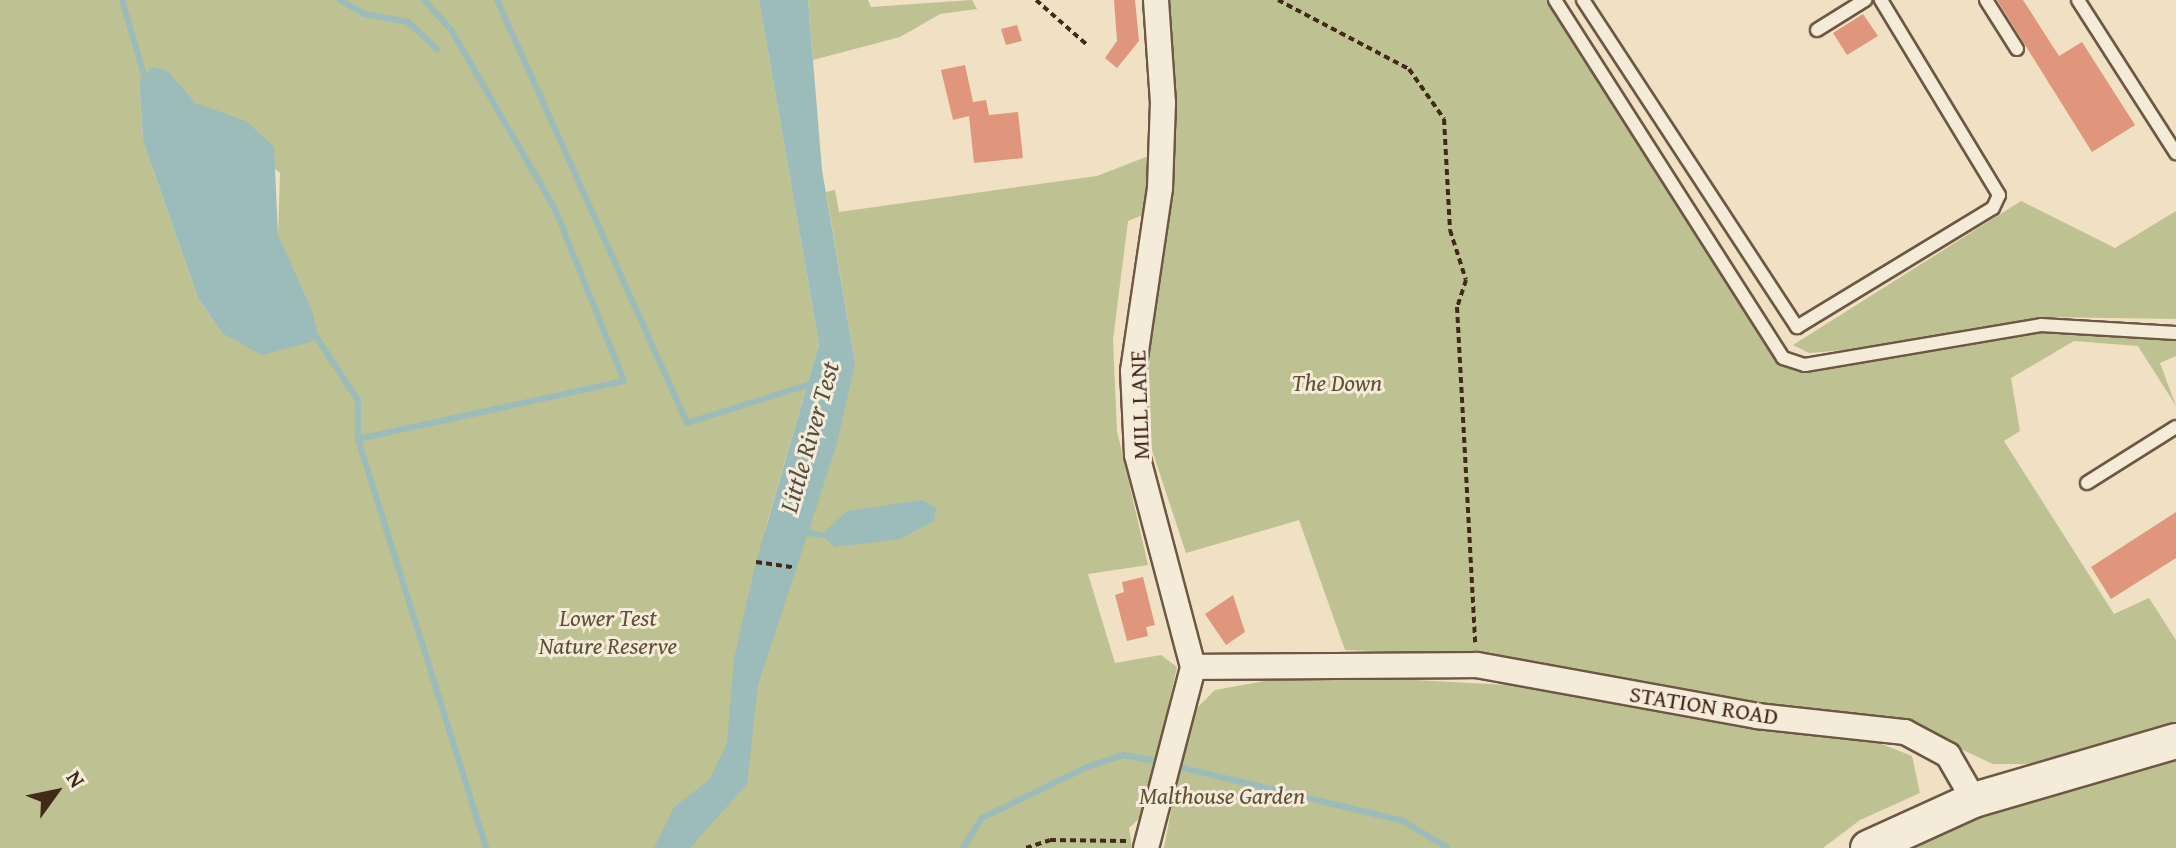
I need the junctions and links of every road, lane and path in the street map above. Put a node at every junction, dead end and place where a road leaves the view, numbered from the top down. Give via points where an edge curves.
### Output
1 (1036, 0) edge
2 (1156, 0) edge
3 (1278, 0) edge
4 (1555, 0) edge
5 (1583, 0) edge
6 (1865, 0) edge
7 (1881, 0) edge
8 (1986, 0) edge
9 (2078, 0) edge
10 (1817, 30) dead end
11 (1086, 44) dead end
12 (2017, 49) dead end
13 (2176, 153) edge
14 (2176, 333) edge
15 (2176, 427) edge
16 (2087, 483) dead end
17 (756, 562) dead end
18 (793, 567) dead end
19 (1477, 665) junction
20 (1193, 667) junction
21 (2176, 741) edge
22 (1974, 800) junction
23 (1145, 845) edge
24 (1026, 848) edge
25 (1868, 848) edge

1 - 11 path
2 - 20 street, MILL LANE via 1163,112 1133,371 1137,455
3 - 19 path via 1409,69 1444,119 1450,230 1466,280 1457,307
4 - 14 lane via 1783,358 1805,365 2041,325
5 - 7 lane via 1797,327 1993,208 1999,195
6 - 10 lane
8 - 12 lane
9 - 13 lane
15 - 16 lane
17 - 18 path
19 - 20 street, STATION ROAD
19 - 22 street, STATION ROAD via 1757,716 1905,732 1948,755
20 - 23 street
21 - 22 street
22 - 25 street
23 - 24 path via 1050,840

